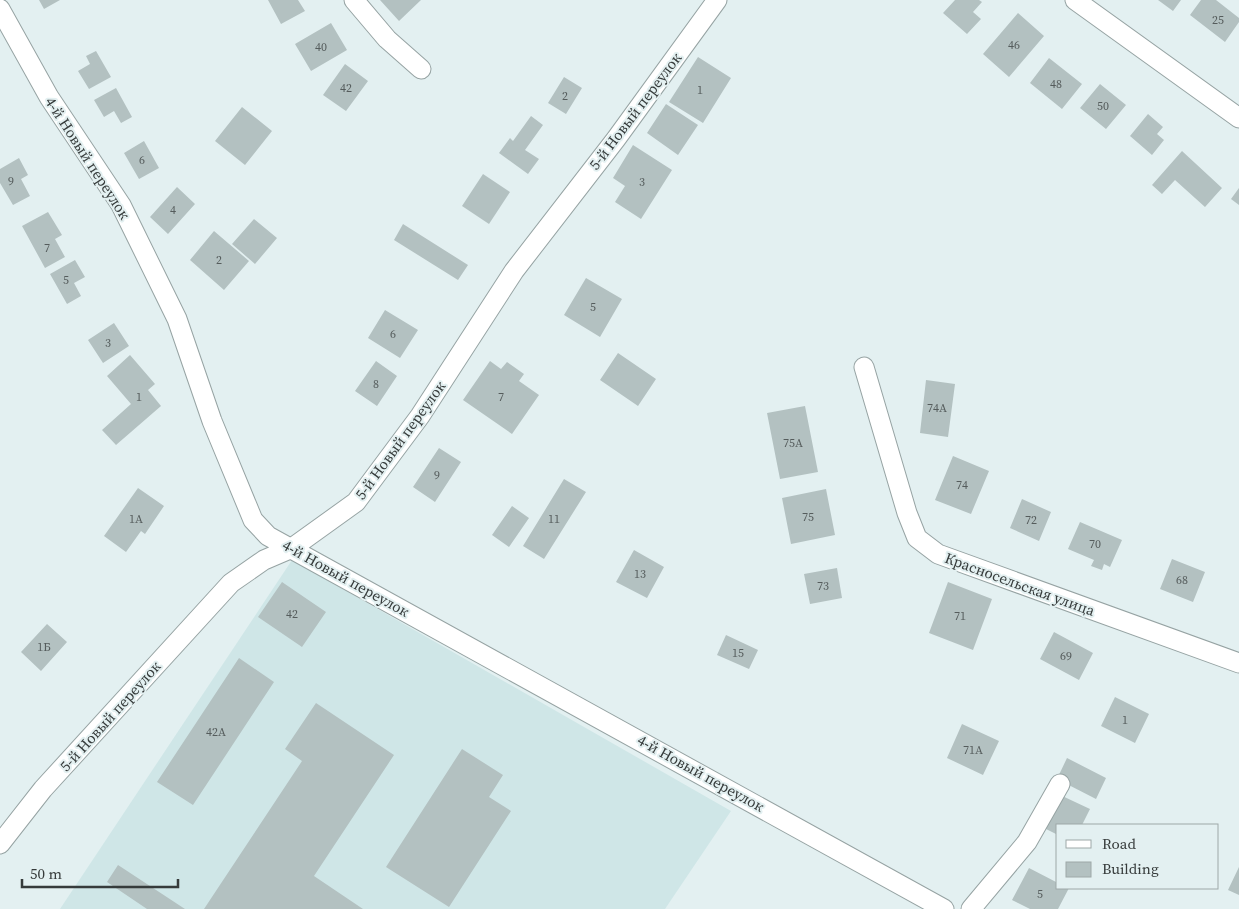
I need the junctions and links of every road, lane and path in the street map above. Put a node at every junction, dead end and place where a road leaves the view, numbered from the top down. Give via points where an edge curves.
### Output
1 (354, 0) edge
2 (717, 0) edge
3 (1075, 0) edge
4 (0, 9) edge
5 (421, 69) dead end
6 (1239, 118) edge
7 (864, 367) dead end
8 (292, 548) junction
9 (1239, 663) edge
10 (1060, 784) dead end
11 (0, 844) edge
12 (944, 909) edge
13 (971, 909) edge

1 - 5 street via 387,39
2 - 8 street, 5-й Новый переулок via 514,271 420,416 356,502
3 - 6 street
4 - 8 street, 4-й Новый переулок via 49,97 122,205 177,319 212,421 252,520 268,536
7 - 9 street, Красносельская улица via 917,538 938,554
8 - 11 street, 5-й Новый переулок via 264,560 231,583 43,789
8 - 12 street, 4-й Новый переулок
10 - 13 street via 1027,842

